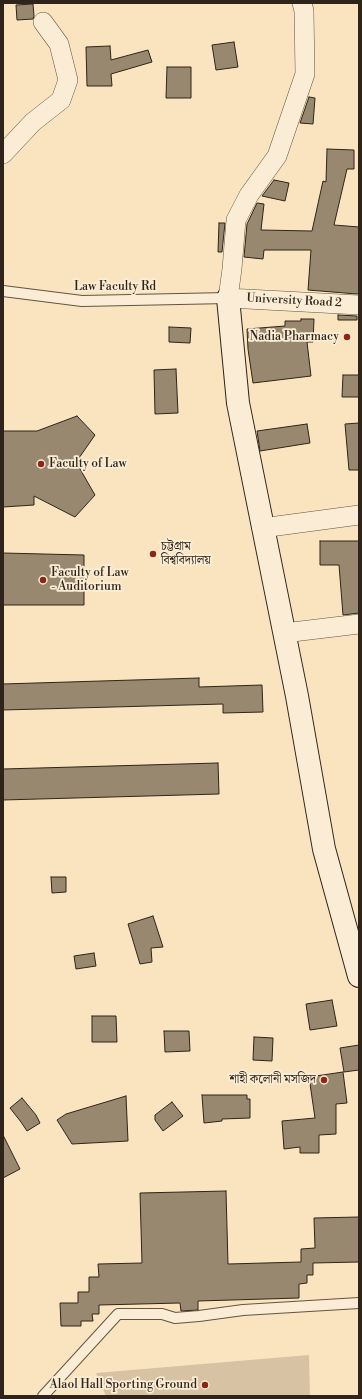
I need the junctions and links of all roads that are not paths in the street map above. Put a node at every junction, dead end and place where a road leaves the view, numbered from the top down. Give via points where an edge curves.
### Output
1 (302, 3) edge
2 (43, 22) dead end
3 (3, 154) edge
4 (3, 291) edge
5 (228, 298) junction
6 (359, 304) edge
7 (359, 515) edge
8 (262, 528) junction
9 (359, 624) edge
10 (284, 633) junction
11 (354, 938) edge
12 (359, 976) edge
13 (359, 1303) edge
14 (43, 1396) edge

1 - 5 street via 305,74 277,156 249,195 236,220
2 - 3 street via 59,44 68,80 61,100 33,122
4 - 5 lane, Law Faculty Rd via 82,301
5 - 6 street, University Road 2
5 - 8 street via 238,403
7 - 8 street
8 - 10 street
9 - 10 street
10 - 11 street via 324,849
11 - 12 street
13 - 14 lane via 243,1310 175,1318 162,1314 118,1314

